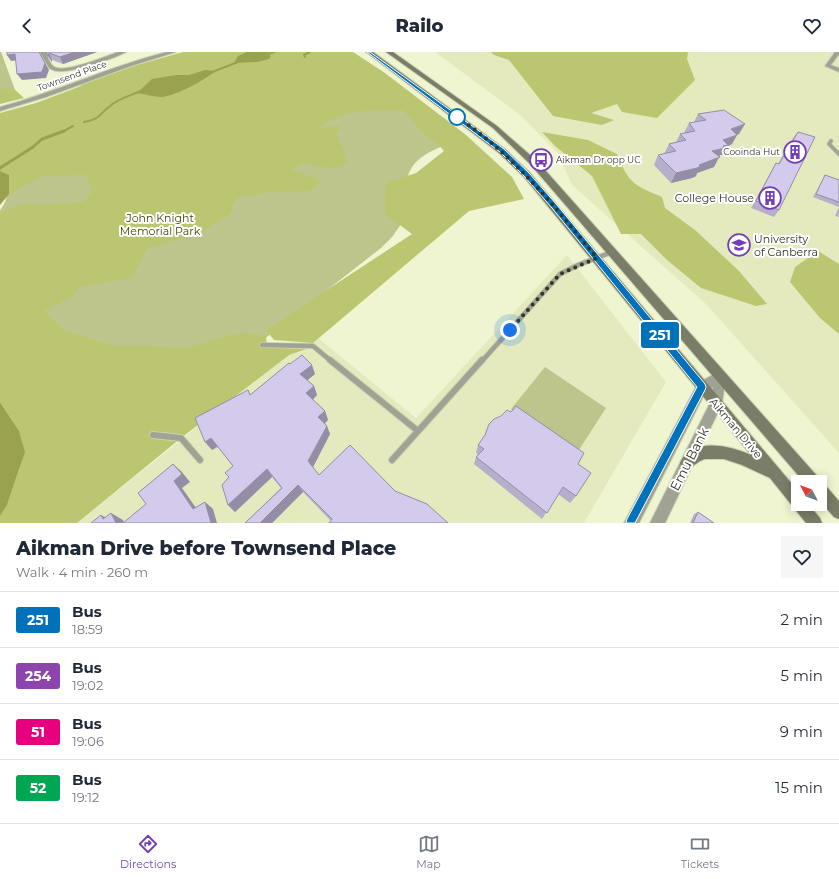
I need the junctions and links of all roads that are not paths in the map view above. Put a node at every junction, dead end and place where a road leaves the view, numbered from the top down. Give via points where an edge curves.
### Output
1 (43, 52) edge
2 (123, 52) edge
3 (173, 52) edge
4 (365, 52) edge
5 (389, 52) edge
6 (838, 52) edge
7 (371, 54) edge
8 (839, 70) edge
9 (0, 109) edge
10 (831, 141) dead end
11 (839, 154) edge
12 (613, 252) junction
13 (597, 258) junction
14 (262, 345) dead end
15 (720, 376) junction
16 (702, 387) junction
17 (716, 404) junction
18 (418, 431) junction
19 (153, 435) dead end
20 (200, 460) dead end
21 (392, 460) dead end
22 (687, 463) junction
23 (807, 475) edge
24 (778, 478) junction
25 (791, 493) edge
26 (827, 498) edge
27 (805, 511) edge
28 (839, 512) edge
29 (631, 523) edge
30 (657, 523) edge
31 (815, 523) edge

1 - 2 street via 51,67 58,71
3 - 9 street, Townsend Place
4 - 7 main road, Aikman Drive
5 - 12 main road, Aikman Drive via 498,129 534,163
6 - 8 street via 828,66
7 - 13 main road, Aikman Drive via 502,151 526,175
10 - 11 lane via 829,144
12 - 13 lane
12 - 15 main road, Aikman Drive
13 - 16 main road, Aikman Drive
13 - 18 lane via 560,274
14 - 18 lane via 313,346
15 - 16 street
15 - 17 street, Emu Bank
15 - 23 main road, Aikman Drive
16 - 17 main road, Aikman Drive
16 - 29 street, Emu Bank
17 - 22 street, Emu Bank
17 - 24 main road, Aikman Drive
18 - 21 lane
19 - 20 lane via 182,438
22 - 24 main road via 696,455 718,452 756,464
22 - 30 street, Emu Bank
24 - 25 main road, Aikman Drive
26 - 28 main road
27 - 31 main road, Aikman Drive

